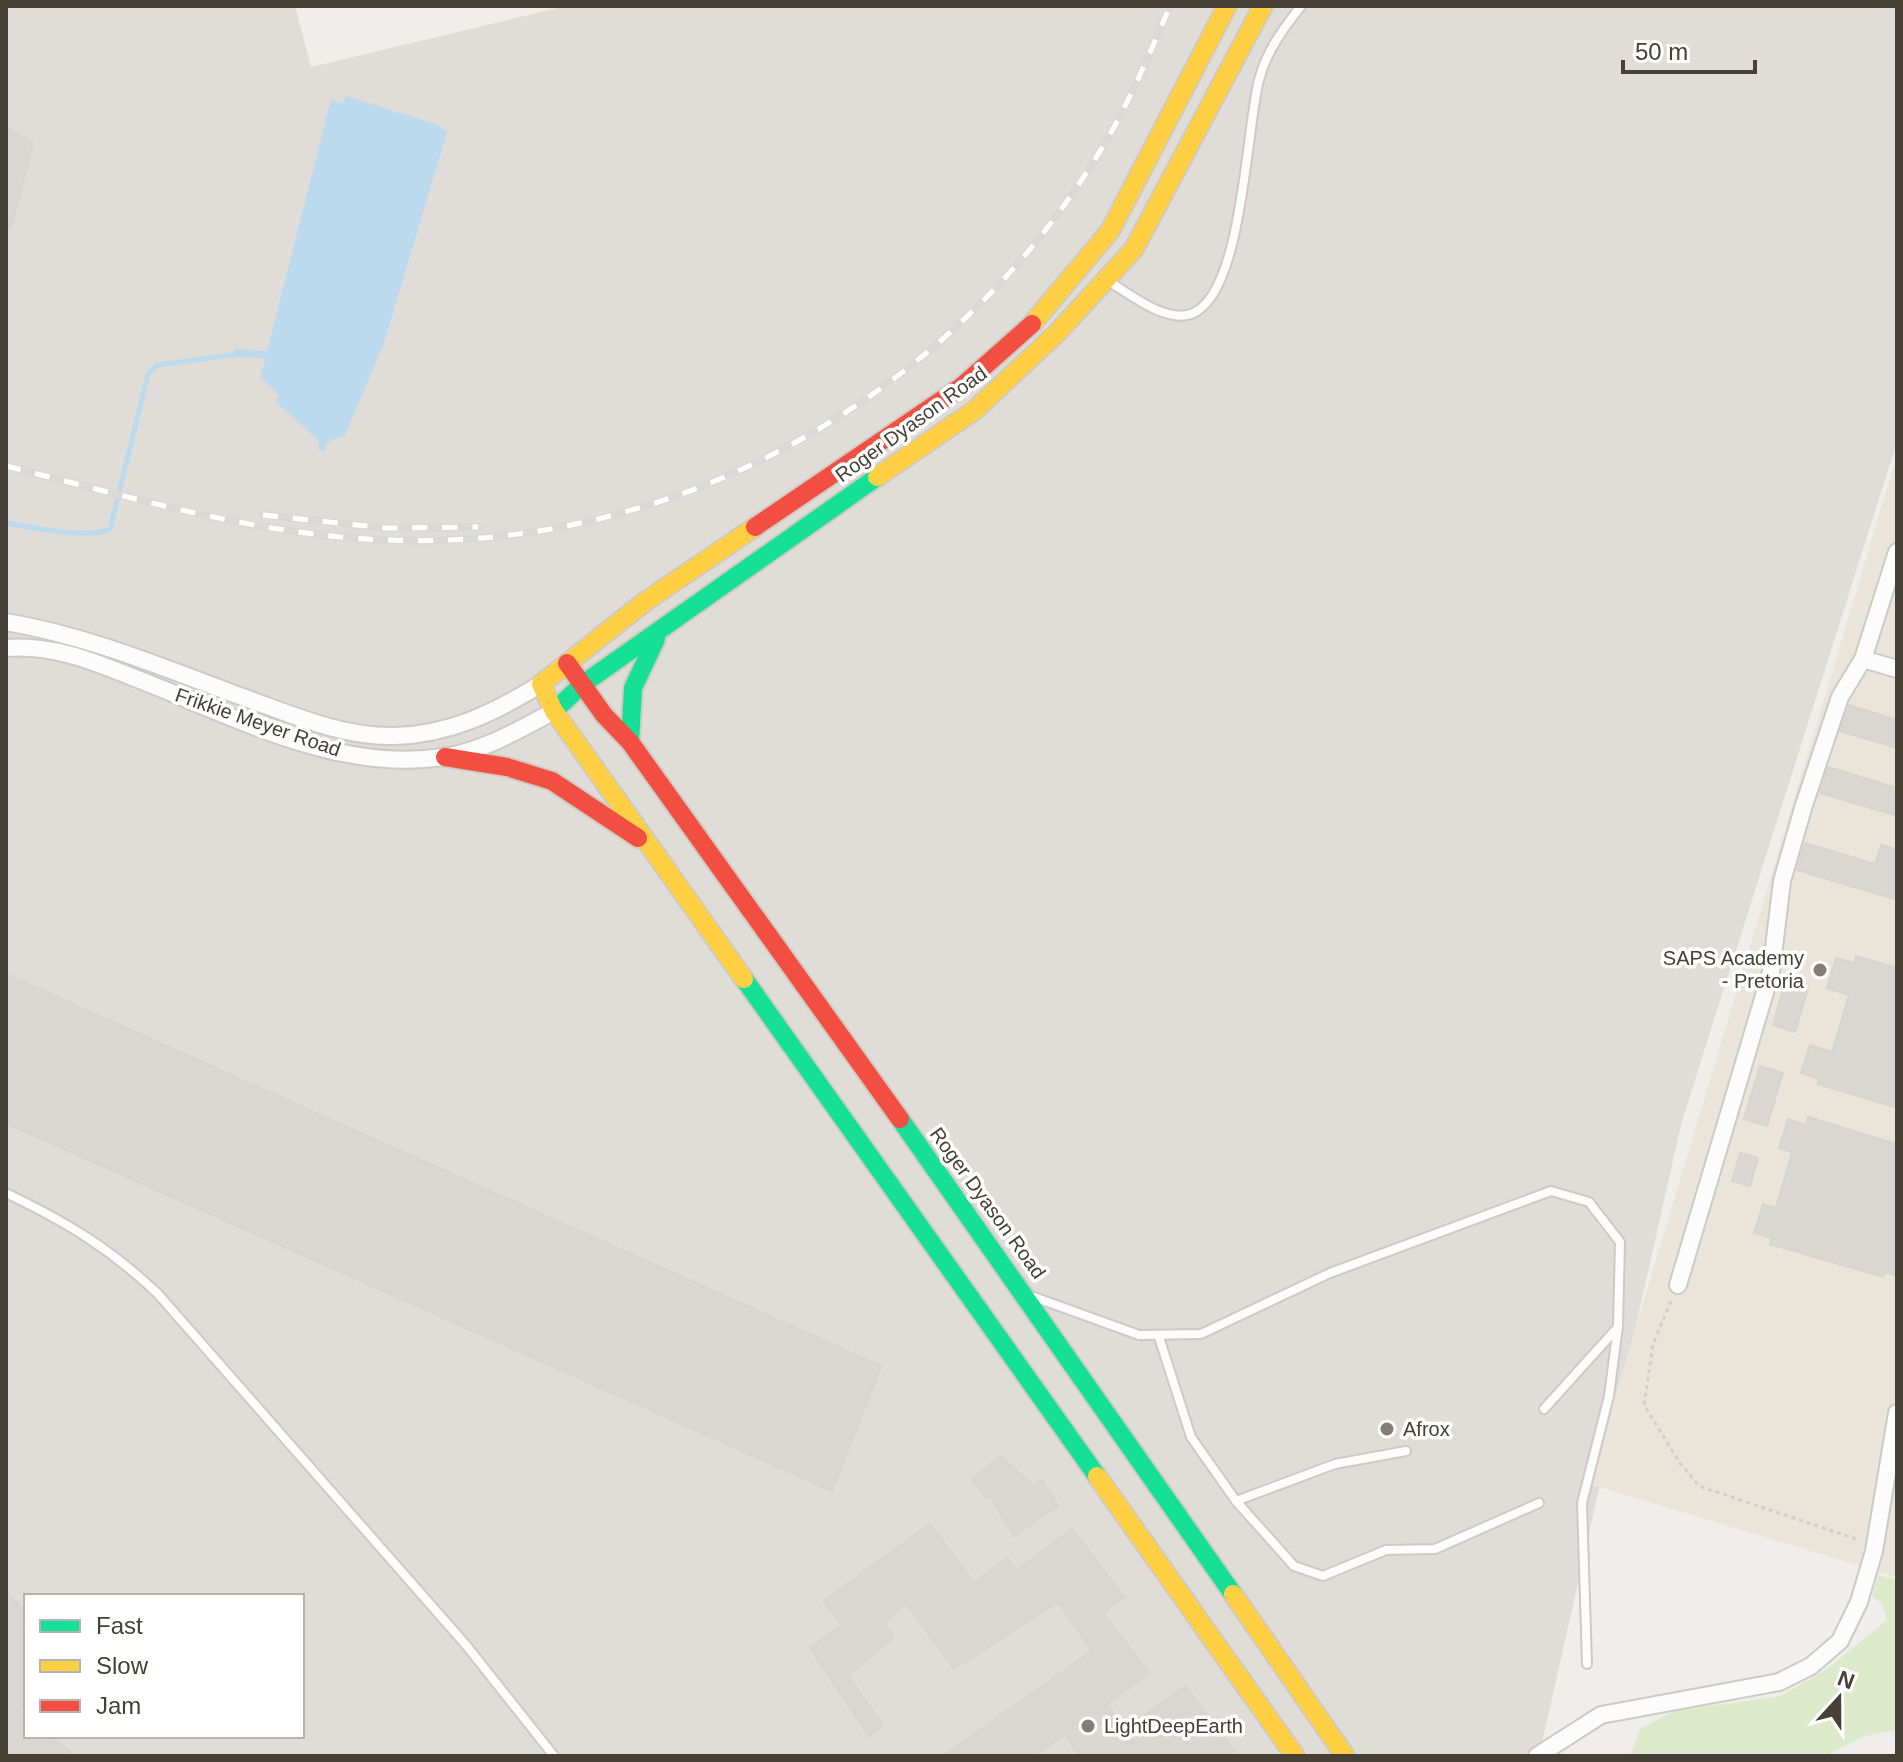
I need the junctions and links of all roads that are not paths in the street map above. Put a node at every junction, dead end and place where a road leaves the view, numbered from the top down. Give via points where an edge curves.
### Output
1 (1227, 6) edge
2 (1263, 6) edge
3 (1301, 6) edge
4 (1087, 263) junction
5 (1105, 280) junction
6 (1897, 552) edge
7 (6, 622) edge
8 (663, 628) junction
9 (6, 648) edge
10 (1863, 659) junction
11 (567, 663) junction
12 (1897, 669) edge
13 (541, 684) junction
14 (583, 684) junction
15 (554, 711) junction
16 (630, 742) junction
17 (445, 757) junction
18 (652, 848) junction
19 (6, 1193) edge
20 (1678, 1285) road end
21 (1026, 1294) junction
22 (1618, 1326) junction
23 (1159, 1337) junction
24 (1544, 1409) dead end
25 (1897, 1413) edge
26 (1406, 1451) dead end
27 (1893, 1464) edge
28 (1236, 1501) junction
29 (1539, 1503) dead end
30 (1587, 1664) dead end
31 (554, 1756) edge
32 (1295, 1756) edge
33 (1345, 1756) edge
34 (1537, 1756) edge

1 - 4 main road, Roger Dyason Road via 1125,208
2 - 5 main road, Roger Dyason Road via 1134,249
3 - 5 lane via 1277,37 1259,78 1237,228 1225,270 1206,302 1191,314 1166,314
4 - 5 main road
4 - 11 main road, Roger Dyason Road via 989,366 646,601
5 - 8 main road, Roger Dyason Road via 975,410
6 - 10 street
7 - 13 street, Frikkie Meyer Road via 98,643 304,719 373,735 421,734 473,721
8 - 14 main road, Roger Dyason Road
8 - 16 main road via 635,673
9 - 17 street, Frikkie Meyer Road via 69,654 324,749 385,760
10 - 12 street
10 - 20 street via 1836,706 1800,819 1782,881 1771,972
11 - 13 main road, Roger Dyason Road
11 - 14 main road, Roger Dyason Road
13 - 15 main road
14 - 15 main road, Roger Dyason Road
14 - 16 main road, Roger Dyason Road
15 - 17 street, Frikkie Meyer Road via 491,743
15 - 18 main road
16 - 21 main road, Roger Dyason Road
17 - 18 main road via 543,778
18 - 32 main road
19 - 31 lane via 99,1243 158,1294 466,1645
21 - 23 lane via 1139,1335
21 - 33 main road, Roger Dyason Road
22 - 23 lane via 1620,1242 1589,1202 1551,1191 1330,1273 1201,1334
22 - 24 lane
22 - 30 lane via 1609,1396 1582,1503
23 - 28 lane via 1191,1437
25 - 27 street
26 - 28 lane via 1335,1464
27 - 34 street via 1851,1620 1840,1641 1811,1666 1779,1682 1601,1715
28 - 29 lane via 1294,1566 1323,1576 1386,1550 1435,1549

